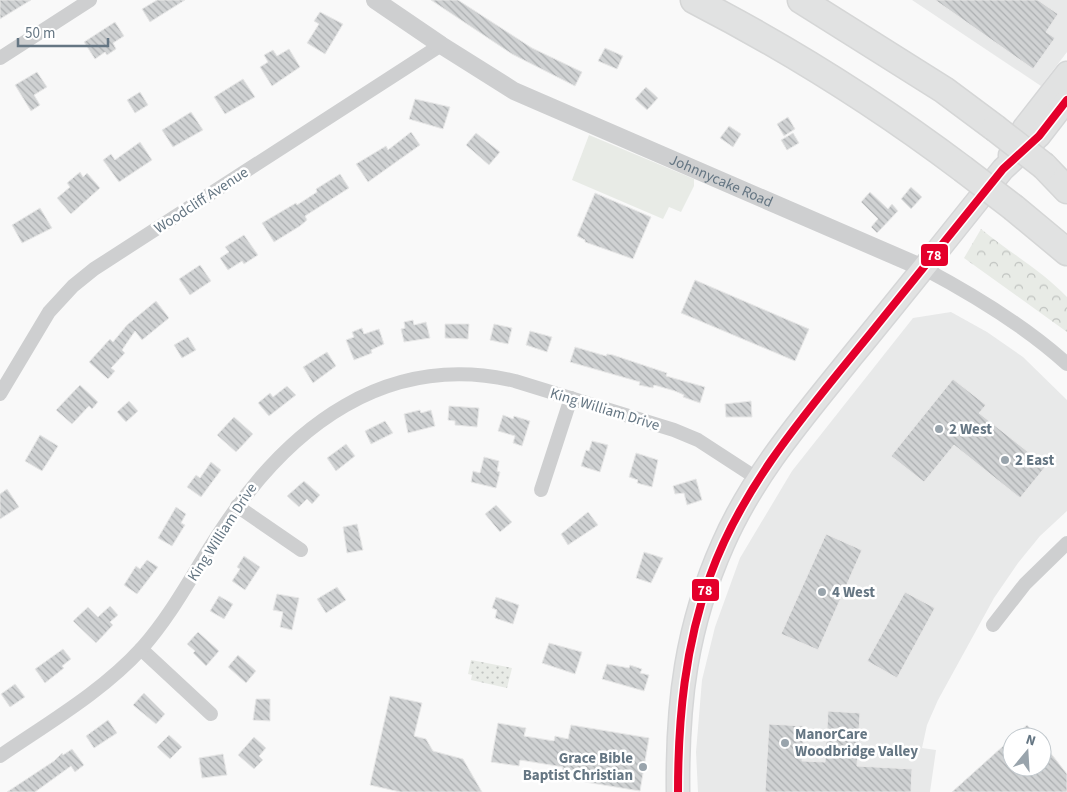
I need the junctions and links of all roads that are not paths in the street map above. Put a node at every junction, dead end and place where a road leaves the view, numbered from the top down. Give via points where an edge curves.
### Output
1 (90, 0) edge
2 (375, 0) edge
3 (694, 0) edge
4 (801, 0) edge
5 (441, 45) junction
6 (0, 58) edge
7 (1067, 73) edge
8 (1067, 100) edge
9 (1044, 166) junction
10 (1003, 169) junction
11 (1067, 183) edge
12 (1067, 190) edge
13 (1067, 252) edge
14 (923, 268) junction
15 (1067, 364) edge
16 (0, 394) edge
17 (571, 398) junction
18 (758, 479) junction
19 (541, 490) dead end
20 (237, 506) junction
21 (1067, 543) edge
22 (301, 550) dead end
23 (993, 625) dead end
24 (141, 649) junction
25 (211, 714) dead end
26 (0, 756) edge
27 (678, 792) edge

1 - 6 street
2 - 5 street, Johnnycake Road
3 - 13 highway, bridge via 760,34 908,128
4 - 9 highway, bridge via 944,90
5 - 14 street, Johnnycake Road via 514,91 550,108
5 - 16 street, Woodcliff Avenue via 94,269 49,312
7 - 10 main road via 1024,128
8 - 10 main road via 1039,136
9 - 11 highway
9 - 12 highway
10 - 14 main road
14 - 15 street, Johnnycake Road via 987,304
14 - 18 main road via 800,420
17 - 18 street, King William Drive via 698,440
17 - 19 street
17 - 20 street, King William Drive via 514,380 473,373 416,377 390,384 341,407 300,437 257,479
18 - 27 main road via 722,546 696,620 680,705
20 - 22 street
20 - 24 street, King William Drive via 166,618
21 - 23 street via 1025,584
24 - 25 street
24 - 26 street, King William Drive via 88,695

